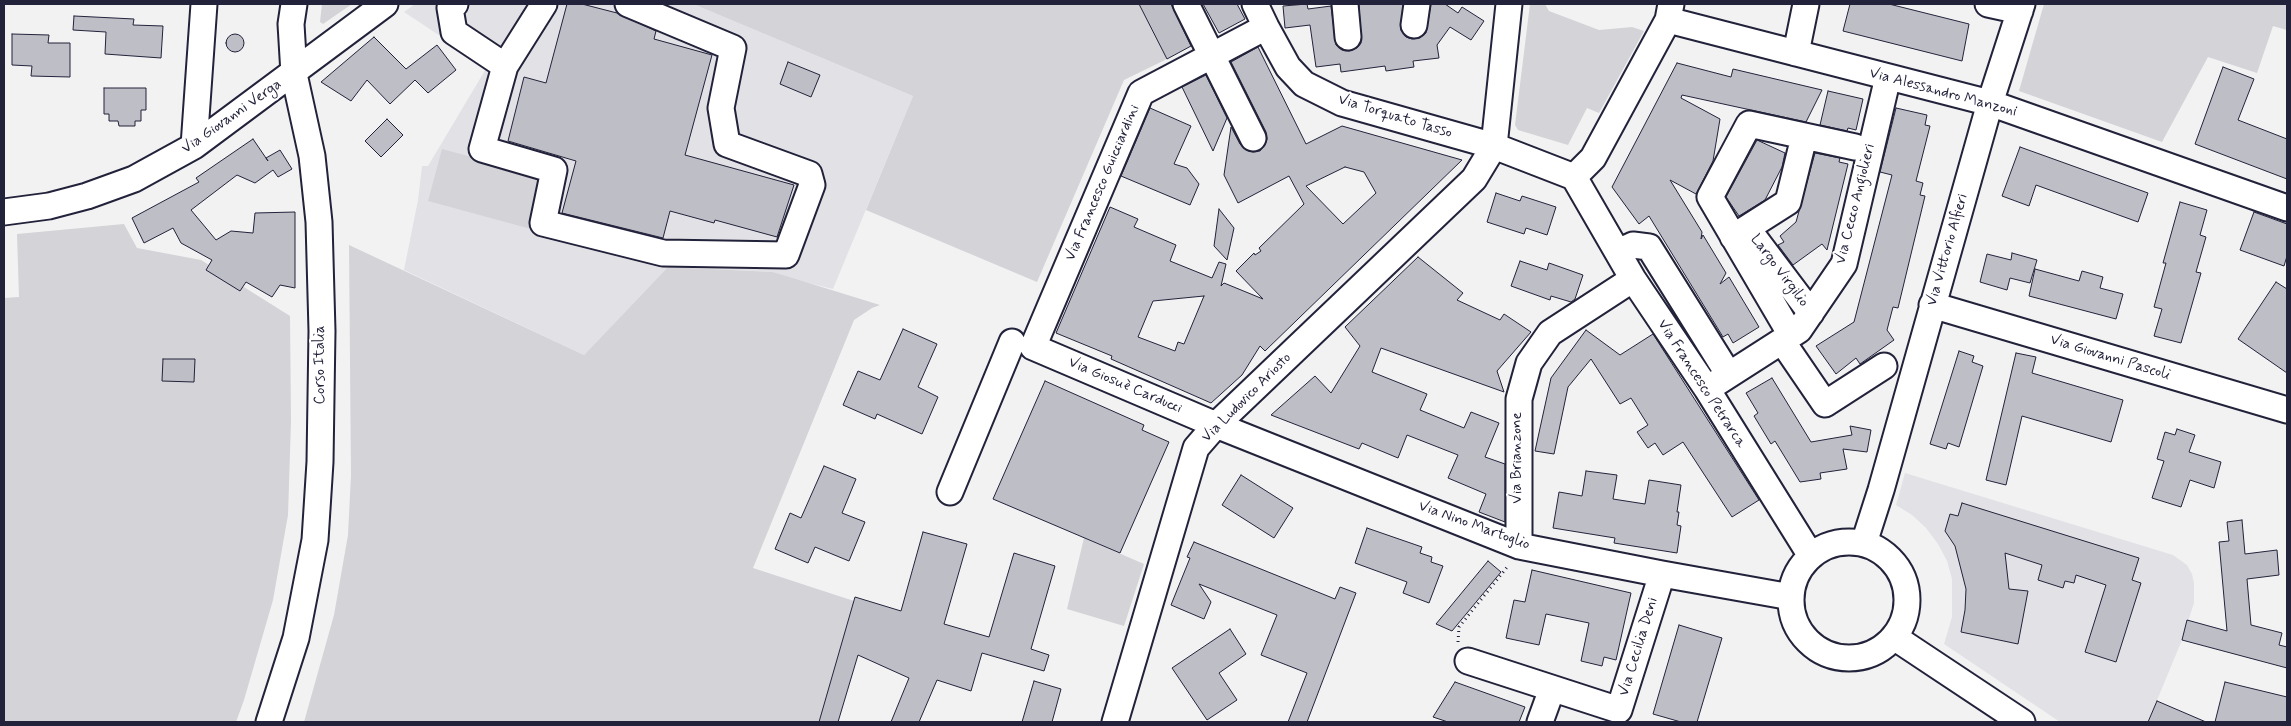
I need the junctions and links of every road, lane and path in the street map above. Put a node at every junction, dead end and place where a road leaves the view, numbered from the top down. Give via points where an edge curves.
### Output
1 (204, 4) edge
2 (294, 4) edge
3 (385, 4) edge
4 (455, 4) edge
5 (544, 4) edge
6 (628, 4) edge
7 (1186, 4) edge
8 (1255, 4) edge
9 (1345, 4) edge
10 (1806, 4) edge
11 (1988, 4) edge
12 (2021, 7) edge
13 (1502, 8) edge
14 (1673, 15) edge
15 (1266, 28) junction
16 (1348, 37) dead end
17 (1796, 53) junction
18 (1212, 56) junction
19 (505, 66) junction
20 (294, 74) junction
21 (1888, 77) junction
22 (1990, 103) junction
23 (1804, 137) junction
24 (1253, 138) dead end
25 (194, 146) junction
26 (1494, 146) junction
27 (1855, 148) dead end
28 (1576, 181) junction
29 (2287, 208) edge
30 (4, 212) edge
31 (1740, 233) junction
32 (1618, 252) junction
33 (1633, 279) junction
34 (1932, 305) junction
35 (1811, 313) junction
36 (1787, 338) junction
37 (1022, 345) junction
38 (1884, 366) dead end
39 (1729, 375) junction
40 (1707, 389) junction
41 (2287, 410) edge
42 (1216, 425) junction
43 (950, 492) dead end
44 (1864, 543) junction
45 (1519, 546) junction
46 (1811, 556) junction
47 (1662, 574) junction
48 (1791, 597) junction
49 (1894, 637) junction
50 (1468, 661) joint
51 (1552, 689) junction
52 (269, 722) edge
53 (1115, 722) edge
54 (1540, 722) edge
55 (2022, 722) edge

1 - 25 street
2 - 20 street, Corso Italia via 291,24
3 - 20 street, Via Giovanni Verga
4 - 19 street via 450,8 454,32
5 - 19 street
6 - 19 street via 733,48 721,108 727,144 809,174 811,179 812,185 786,255 663,253 543,223 554,170 482,149
7 - 18 street
8 - 15 street, Via Torquato Tasso
9 - 16 street
10 - 17 street
11 - 12 street
12 - 22 street, Via Vittorio Alfieri
13 - 26 street
14 - 17 street, Via Alessandro Manzoni
14 - 28 street via 1593,158
15 - 18 street, Via Francesco Guicciardini
15 - 26 street, Via Torquato Tasso via 1288,67 1304,84 1342,103
17 - 21 street, Via Alessandro Manzoni
18 - 24 street
18 - 37 street, Via Francesco Guicciardini via 1141,93
20 - 25 street, Via Giovanni Verga
20 - 52 street, Corso Italia via 312,156 319,222 322,331 320,462 310,570 296,638
21 - 22 street, Via Alessandro Manzoni
21 - 35 street, Via Cecco Angiolieri via 1844,264
22 - 29 street, Via Alessandro Manzoni
22 - 34 street, Via Vittorio Alfieri
23 - 27 street
23 - 31 street via 1788,202
23 - 31 street via 1749,124 1710,197
25 - 30 street, Via Giovanni Verga via 134,179 87,196 49,206
26 - 28 street, Via Torquato Tasso
26 - 42 street, Via Ludovico Ariosto via 1474,179
28 - 32 street, Via Francesco Petrarca
31 - 35 street, Largo Virgilio
31 - 36 street
32 - 33 street, Via Francesco Petrarca
32 - 39 street, Via Francesco Petrarca via 1633,245 1650,247
33 - 40 street, Via Francesco Petrarca
33 - 45 street, Via Brianzone via 1550,333 1529,363 1519,400
34 - 41 street, Via Giovanni Pascoli
34 - 44 street, Via Vittorio Alfieri
35 - 36 street, Via Cecco Angiolieri via 1799,330
36 - 38 street via 1825,404
36 - 39 street, Via Cecco Angiolieri
37 - 42 street, Via Giosuè Carducci
37 - 43 street, Via Francesco Guicciardini
39 - 40 street, Via Cecco Angiolieri
40 - 46 street, Via Francesco Petrarca
42 - 45 street, Via Nino Martoglio
42 - 53 street, Via Ludovico Ariosto via 1196,448
44 - 46 street via 1845,541 1827,546
44 - 49 street via 1879,549 1902,574 1907,590 1907,607 1903,623
45 - 47 street, Via Nino Martoglio
45 - 50 path via 1516,556 1459,627 1458,643 1471,649
46 - 48 street via 1794,582
47 - 48 street, Via Nino Martoglio
47 - 51 street, Via Cecilia Deni via 1619,710
48 - 49 street via 1794,618 1804,636 1819,650 1838,657 1859,657 1878,650
49 - 55 street
50 - 51 street, Via Cecilia Deni
51 - 54 street

